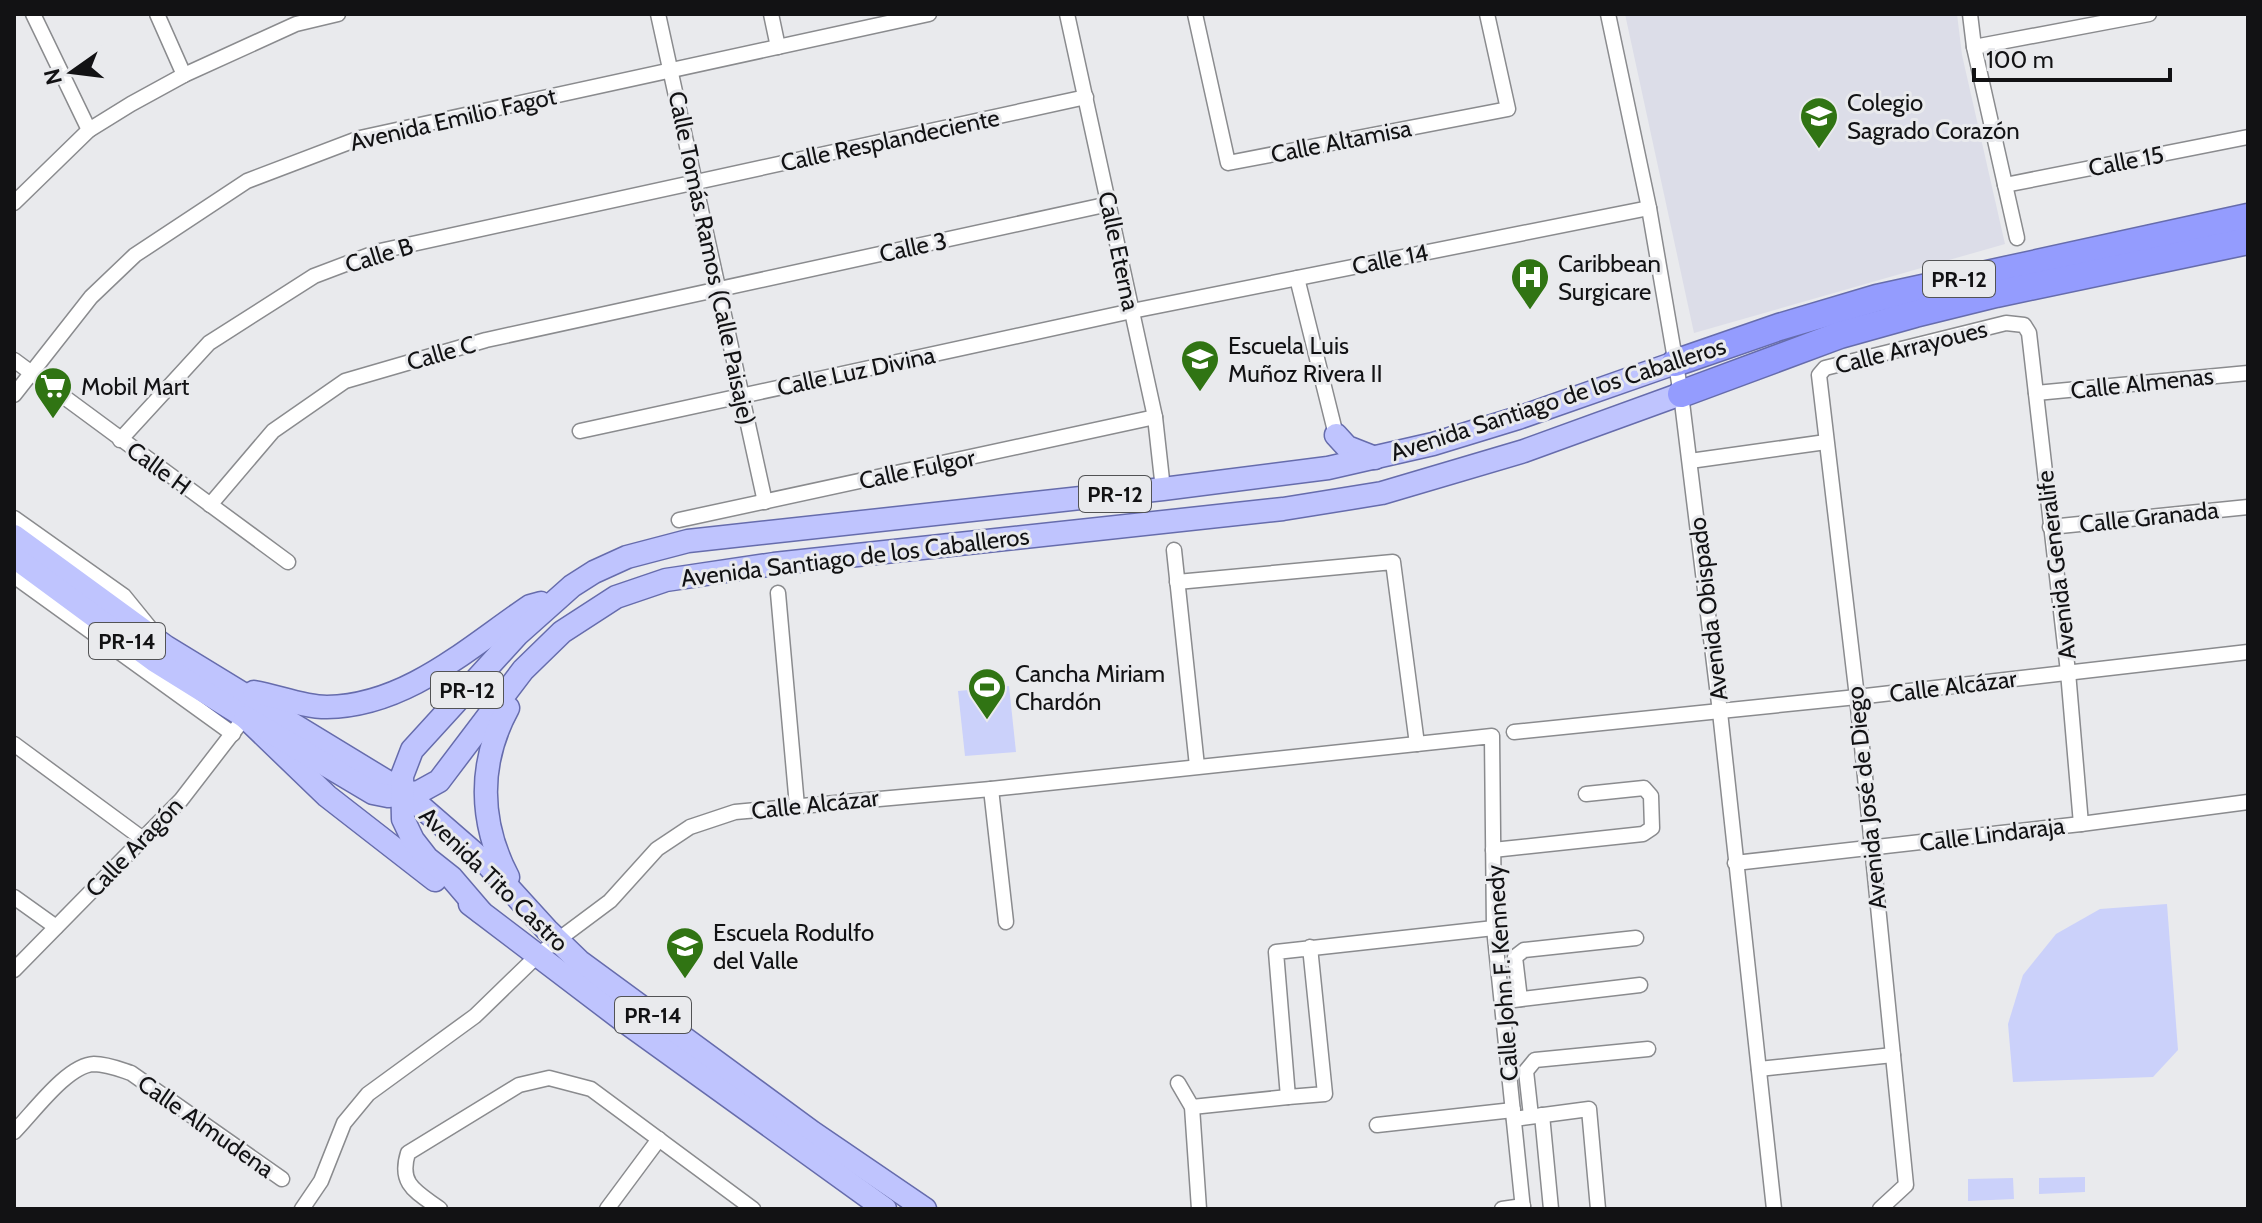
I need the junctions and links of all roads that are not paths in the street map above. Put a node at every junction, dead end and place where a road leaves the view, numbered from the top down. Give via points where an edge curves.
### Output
1 (33, 14) edge
2 (157, 14) edge
3 (338, 14) edge
4 (658, 14) edge
5 (771, 14) edge
6 (929, 14) edge
7 (1067, 14) edge
8 (1195, 14) edge
9 (1487, 14) edge
10 (1608, 14) edge
11 (1970, 14) edge
12 (2149, 14) edge
13 (294, 19) edge
14 (778, 47) junction
15 (1974, 47) junction
16 (671, 70) junction
17 (184, 75) junction
18 (1086, 97) junction
19 (89, 130) junction
20 (2248, 137) edge
21 (695, 182) junction
22 (2005, 185) junction
23 (14, 203) edge
24 (1109, 204) junction
25 (1649, 208) junction
26 (2248, 217) edge
27 (2017, 238) dead end
28 (2248, 241) edge
29 (1297, 278) junction
30 (718, 289) junction
31 (1132, 311) junction
32 (2006, 323) joint
33 (14, 360) edge
34 (1675, 363) junction
35 (30, 372) junction
36 (2248, 373) edge
37 (1819, 375) joint
38 (2036, 393) junction
39 (1681, 394) junction
40 (14, 395) edge
41 (742, 395) junction
42 (1155, 417) junction
43 (580, 431) dead end
44 (1336, 435) junction
45 (120, 440) junction
46 (1826, 442) junction
47 (1375, 458) junction
48 (1690, 461) junction
49 (1328, 468) junction
50 (1163, 489) junction
51 (765, 502) junction
52 (210, 505) junction
53 (2248, 507) edge
54 (14, 518) edge
55 (679, 520) dead end
56 (2050, 527) junction
57 (14, 536) edge
58 (1174, 550) dead end
59 (14, 557) edge
60 (288, 562) dead end
61 (14, 576) edge
62 (1177, 582) junction
63 (778, 593) dead end
64 (554, 600) junction
65 (166, 647) junction
66 (2248, 652) edge
67 (523, 670) junction
68 (2068, 672) junction
69 (234, 688) junction
70 (1857, 697) junction
71 (1720, 712) junction
72 (239, 726) junction
73 (1514, 732) dead end
74 (1492, 736) joint
75 (14, 744) edge
76 (1417, 744) junction
77 (1197, 766) junction
78 (991, 789) junction
79 (404, 792) junction
80 (1586, 794) dead end
81 (2248, 802) edge
82 (797, 806) junction
83 (2081, 824) junction
84 (143, 839) junction
85 (1870, 849) junction
86 (1493, 850) junction
87 (1735, 863) junction
88 (14, 897) edge
89 (520, 899) junction
90 (481, 912) junction
91 (1006, 922) dead end
92 (56, 927) junction
93 (1494, 928) junction
94 (1636, 938) dead end
95 (556, 939) junction
96 (1310, 947) junction
97 (539, 954) junction
98 (14, 970) edge
99 (1640, 985) dead end
100 (1520, 999) junction
101 (1501, 1001) junction
102 (1648, 1049) dead end
103 (1893, 1055) junction
104 (1759, 1069) junction
105 (1178, 1083) dead end
106 (1288, 1097) junction
107 (1192, 1107) junction
108 (1513, 1114) junction
109 (1536, 1116) junction
110 (1377, 1125) dead end
111 (14, 1132) edge
112 (659, 1139) junction
113 (282, 1179) dead end
114 (746, 1207) edge
115 (1523, 1208) edge
116 (302, 1209) edge
117 (440, 1209) edge
118 (607, 1209) edge
119 (885, 1209) edge
120 (925, 1209) edge
121 (1199, 1209) edge
122 (1502, 1209) edge
123 (1551, 1209) edge
124 (1598, 1209) edge
125 (1774, 1209) edge
126 (1880, 1209) edge

1 - 19 street
2 - 17 street
3 - 13 street
4 - 16 street, Calle Tomás Ramos (Calle Paisaje)
5 - 14 street
6 - 14 street, Avenida Emilio Fagot
7 - 18 street, Calle Eterna
8 - 9 street, Calle Altamisa via 1228,163 1508,109
10 - 25 street, Avenida Obispado
11 - 15 street
12 - 15 street
13 - 17 street
14 - 16 street, Avenida Emilio Fagot
15 - 22 street
16 - 21 street, Calle Tomás Ramos (Calle Paisaje)
16 - 35 street, Avenida Emilio Fagot via 360,138 247,181 135,255 91,297
17 - 19 street
18 - 21 street, Calle Resplandeciente
18 - 24 street, Calle Eterna
19 - 23 street
20 - 22 street, Calle 15
21 - 30 street, Calle Tomás Ramos (Calle Paisaje)
21 - 45 street, Calle B via 380,251 314,276 209,343
22 - 27 street
24 - 30 street, Calle 3
24 - 31 street, Calle Eterna
25 - 29 street, Calle 14
25 - 34 street, Avenida Obispado
26 - 34 highway, Avenida Santiago de los Caballeros / PR-12 via 1877,298
28 - 39 highway, Avenida Santiago de los Caballeros / PR-12 via 1900,318
29 - 31 street, Calle 14
29 - 44 street
30 - 41 street, Calle Tomás Ramos (Calle Paisaje)
30 - 52 street, Calle C via 486,340 345,381 273,431
31 - 41 street, Calle Luz Divina
31 - 42 street, Calle Eterna
32 - 37 street, Calle Arrayoues via 1825,368
32 - 38 street, Avenida Generalife via 2024,325 2029,333
33 - 35 street, Calle H
34 - 39 street, Avenida Obispado
34 - 47 main road, Avenida Santiago de los Caballeros / PR-12 via 1518,418
35 - 40 street, Avenida Emilio Fagot
35 - 45 street, Calle H
36 - 38 street, Calle Almenas
37 - 46 street, Avenida José de Diego
38 - 56 street, Avenida Generalife
39 - 48 street, Avenida Obispado
39 - 67 main road, Avenida Santiago de los Caballeros / PR-12 via 1524,451 1382,493 666,580 597,607
41 - 43 street, Calle Luz Divina
41 - 51 street, Calle Tomás Ramos (Calle Paisaje)
42 - 50 street, Calle Eterna
42 - 51 street, Calle Fulgor
44 - 47 main road via 1347,447
44 - 49 main road
45 - 52 street, Calle H
46 - 48 street
46 - 70 street, Avenida José de Diego
47 - 49 main road, Avenida Santiago de los Caballeros / PR-12
48 - 71 street, Avenida Obispado
49 - 50 main road, Avenida Santiago de los Caballeros / PR-12
50 - 64 main road, Avenida Santiago de los Caballeros / PR-12 via 688,541 616,562
51 - 55 street, Calle Fulgor
52 - 60 street, Calle H
53 - 56 street, Calle Granada
54 - 65 street via 124,596
56 - 68 street, Avenida Generalife
57 - 65 main road, Avenida Tito Castro / PR-14
58 - 62 street
59 - 72 main road, Avenida Tito Castro / PR-14
61 - 72 street
62 - 76 street via 1393,562
62 - 77 street
63 - 82 street
64 - 69 main road via 530,606 420,681 378,699 324,707
64 - 79 main road, Avenida Santiago de los Caballeros / PR-12 via 412,750 402,776
65 - 69 main road, Avenida Tito Castro / PR-14
66 - 68 street, Calle Alcázar
67 - 79 main road, Avenida Santiago de los Caballeros / PR-12 via 444,776 419,792
67 - 89 main road via 489,751 485,791 494,846
68 - 70 street, Calle Alcázar
68 - 83 street, Avenida Generalife
69 - 79 main road, Avenida Tito Castro / PR-14
70 - 71 street, Calle Alcázar
70 - 85 street, Avenida José de Diego
71 - 73 street, Calle Alcázar
71 - 87 street, Avenida Obispado
72 - 79 main road via 373,793
72 - 84 street, Calle Aragón
72 - 90 main road, Avenida Tito Castro / PR-14
74 - 76 street, Calle Alcázar
74 - 86 street, Calle John F. Kennedy
75 - 84 street
76 - 77 street, Calle Alcázar
77 - 78 street, Calle Alcázar
78 - 82 street, Calle Alcázar
78 - 91 street
79 - 89 main road, Avenida Tito Castro / PR-14
79 - 90 main road via 403,819 413,840
80 - 86 street via 1644,788 1651,796 1652,828 1643,834
81 - 83 street, Calle Lindaraja
82 - 95 street, Calle Alcázar via 735,812 690,827 657,849 610,901
83 - 85 street, Calle Lindaraja
84 - 92 street, Calle Aragón
85 - 87 street, Calle Lindaraja
85 - 103 street, Avenida José de Diego
86 - 93 street, Calle John F. Kennedy
87 - 104 street, Avenida Obispado
88 - 92 street
89 - 95 main road, Avenida Tito Castro / PR-14
90 - 97 main road, Avenida Tito Castro / PR-14
92 - 98 street, Calle Aragón
93 - 96 street
93 - 101 street, Calle John F. Kennedy
94 - 100 street via 1524,950 1515,957
95 - 97 street, Calle Alcázar
95 - 120 main road, Avenida Tito Castro / PR-14 via 599,976
96 - 106 street via 1276,952
96 - 106 street via 1325,1094
97 - 116 street, Calle Alcázar via 475,1016 368,1094 344,1123 321,1181
97 - 119 main road, Avenida Tito Castro / PR-14
99 - 100 street
100 - 101 street
101 - 108 street, Calle John F. Kennedy
102 - 109 street via 1535,1060 1526,1071
103 - 104 street
103 - 126 street, Avenida José de Diego via 1906,1185
104 - 125 street, Avenida Obispado
105 - 107 street
106 - 107 street
107 - 121 street
108 - 109 street
108 - 110 street
108 - 115 street, Calle John F. Kennedy
109 - 123 street
109 - 124 street via 1589,1109
111 - 113 street, Calle Almudena via 72,1071 92,1064 111,1066 131,1073
112 - 114 street
112 - 117 street via 591,1089 549,1078 519,1085 408,1153 404,1168 409,1186
112 - 118 street
115 - 122 street

